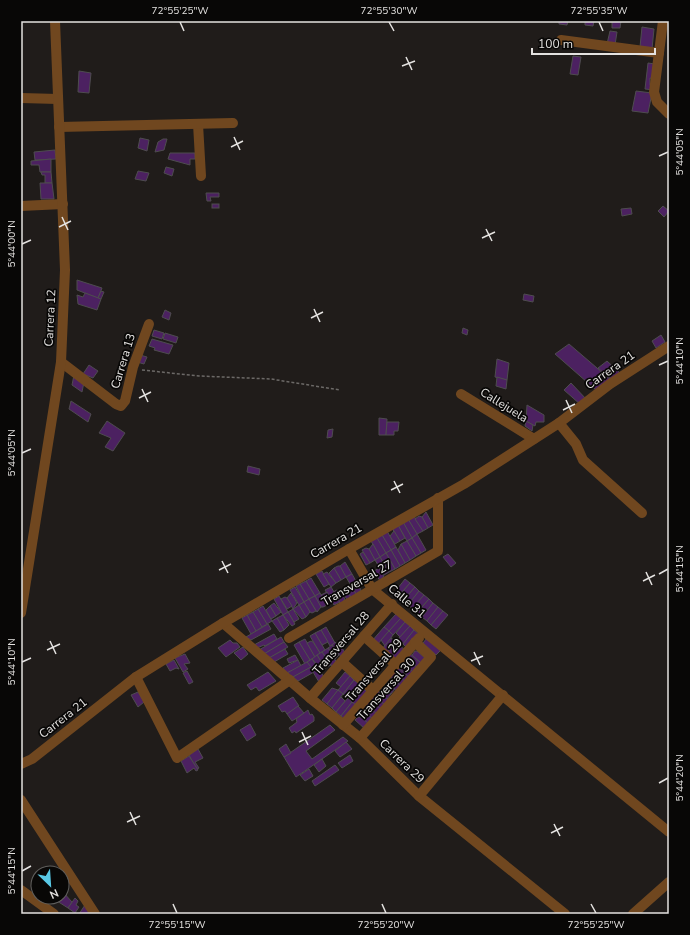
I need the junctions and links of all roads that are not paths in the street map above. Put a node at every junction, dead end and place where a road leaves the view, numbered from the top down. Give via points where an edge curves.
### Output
1 (55, 21) edge
2 (663, 21) edge
3 (561, 40) dead end
4 (659, 53) junction
5 (21, 98) edge
6 (58, 99) junction
7 (669, 114) edge
8 (233, 123) dead end
9 (198, 124) junction
10 (59, 127) junction
11 (201, 176) dead end
12 (62, 204) junction
13 (21, 206) edge
14 (149, 324) dead end
15 (669, 346) edge
16 (61, 362) junction
17 (461, 394) dead end
18 (559, 423) junction
19 (534, 439) junction
20 (438, 498) junction
21 (642, 513) dead end
22 (349, 549) junction
23 (372, 589) junction
24 (392, 604) junction
25 (21, 612) edge
26 (223, 623) junction
27 (424, 632) junction
28 (364, 636) junction
29 (289, 638) dead end
30 (415, 642) junction
31 (342, 662) junction
32 (395, 664) junction
33 (136, 677) junction
34 (290, 680) junction
35 (373, 690) junction
36 (503, 695) junction
37 (310, 698) junction
38 (343, 725) junction
39 (360, 738) junction
40 (21, 764) edge
41 (419, 796) junction
42 (21, 800) edge
43 (669, 832) edge
44 (669, 882) edge
45 (21, 890) edge
46 (54, 914) edge
47 (95, 914) edge
48 (565, 914) edge
49 (633, 914) edge

1 - 6 street, Carrera 12
2 - 4 street
3 - 4 street
4 - 7 street via 654,92 657,102
5 - 6 street
6 - 10 street, Carrera 12
8 - 9 street
9 - 10 street
9 - 11 street
10 - 12 street, Carrera 12
12 - 13 street
12 - 16 street, Carrera 12 via 65,270
14 - 16 street, Carrera 13 via 133,367 125,401 121,406
15 - 18 street, Carrera 21 via 610,384
16 - 25 street, Carrera 12
17 - 19 street, Callejuela
18 - 19 street, Carrera 21
18 - 21 street via 576,444 583,460
19 - 20 street, Carrera 21
20 - 22 street, Carrera 21
20 - 23 street, Transversal 27 via 438,551
22 - 23 street, Calle 31
22 - 26 street, Carrera 21
23 - 24 street, Calle 31
23 - 29 street, Transversal 27
24 - 27 street, Calle 31
24 - 28 street, Transversal 28
26 - 33 street, Carrera 21
26 - 34 street, Carrera 29
27 - 30 street, Transversal 29
27 - 36 street, Calle 31
28 - 31 street, Transversal 28
28 - 32 street
30 - 32 street, Transversal 29
30 - 39 street, Transversal 30 via 431,658
31 - 35 street
31 - 37 street, Transversal 28
32 - 35 street, Transversal 29
33 - 34 street via 177,758
33 - 40 street, Carrera 21 via 32,759
34 - 37 street, Carrera 29
35 - 38 street, Transversal 29
36 - 41 street
36 - 43 street, Calle 31
37 - 38 street, Carrera 29
38 - 39 street, Carrera 29
39 - 41 street, Carrera 29
41 - 48 street, Carrera 29
42 - 47 street
44 - 49 street
45 - 46 street

